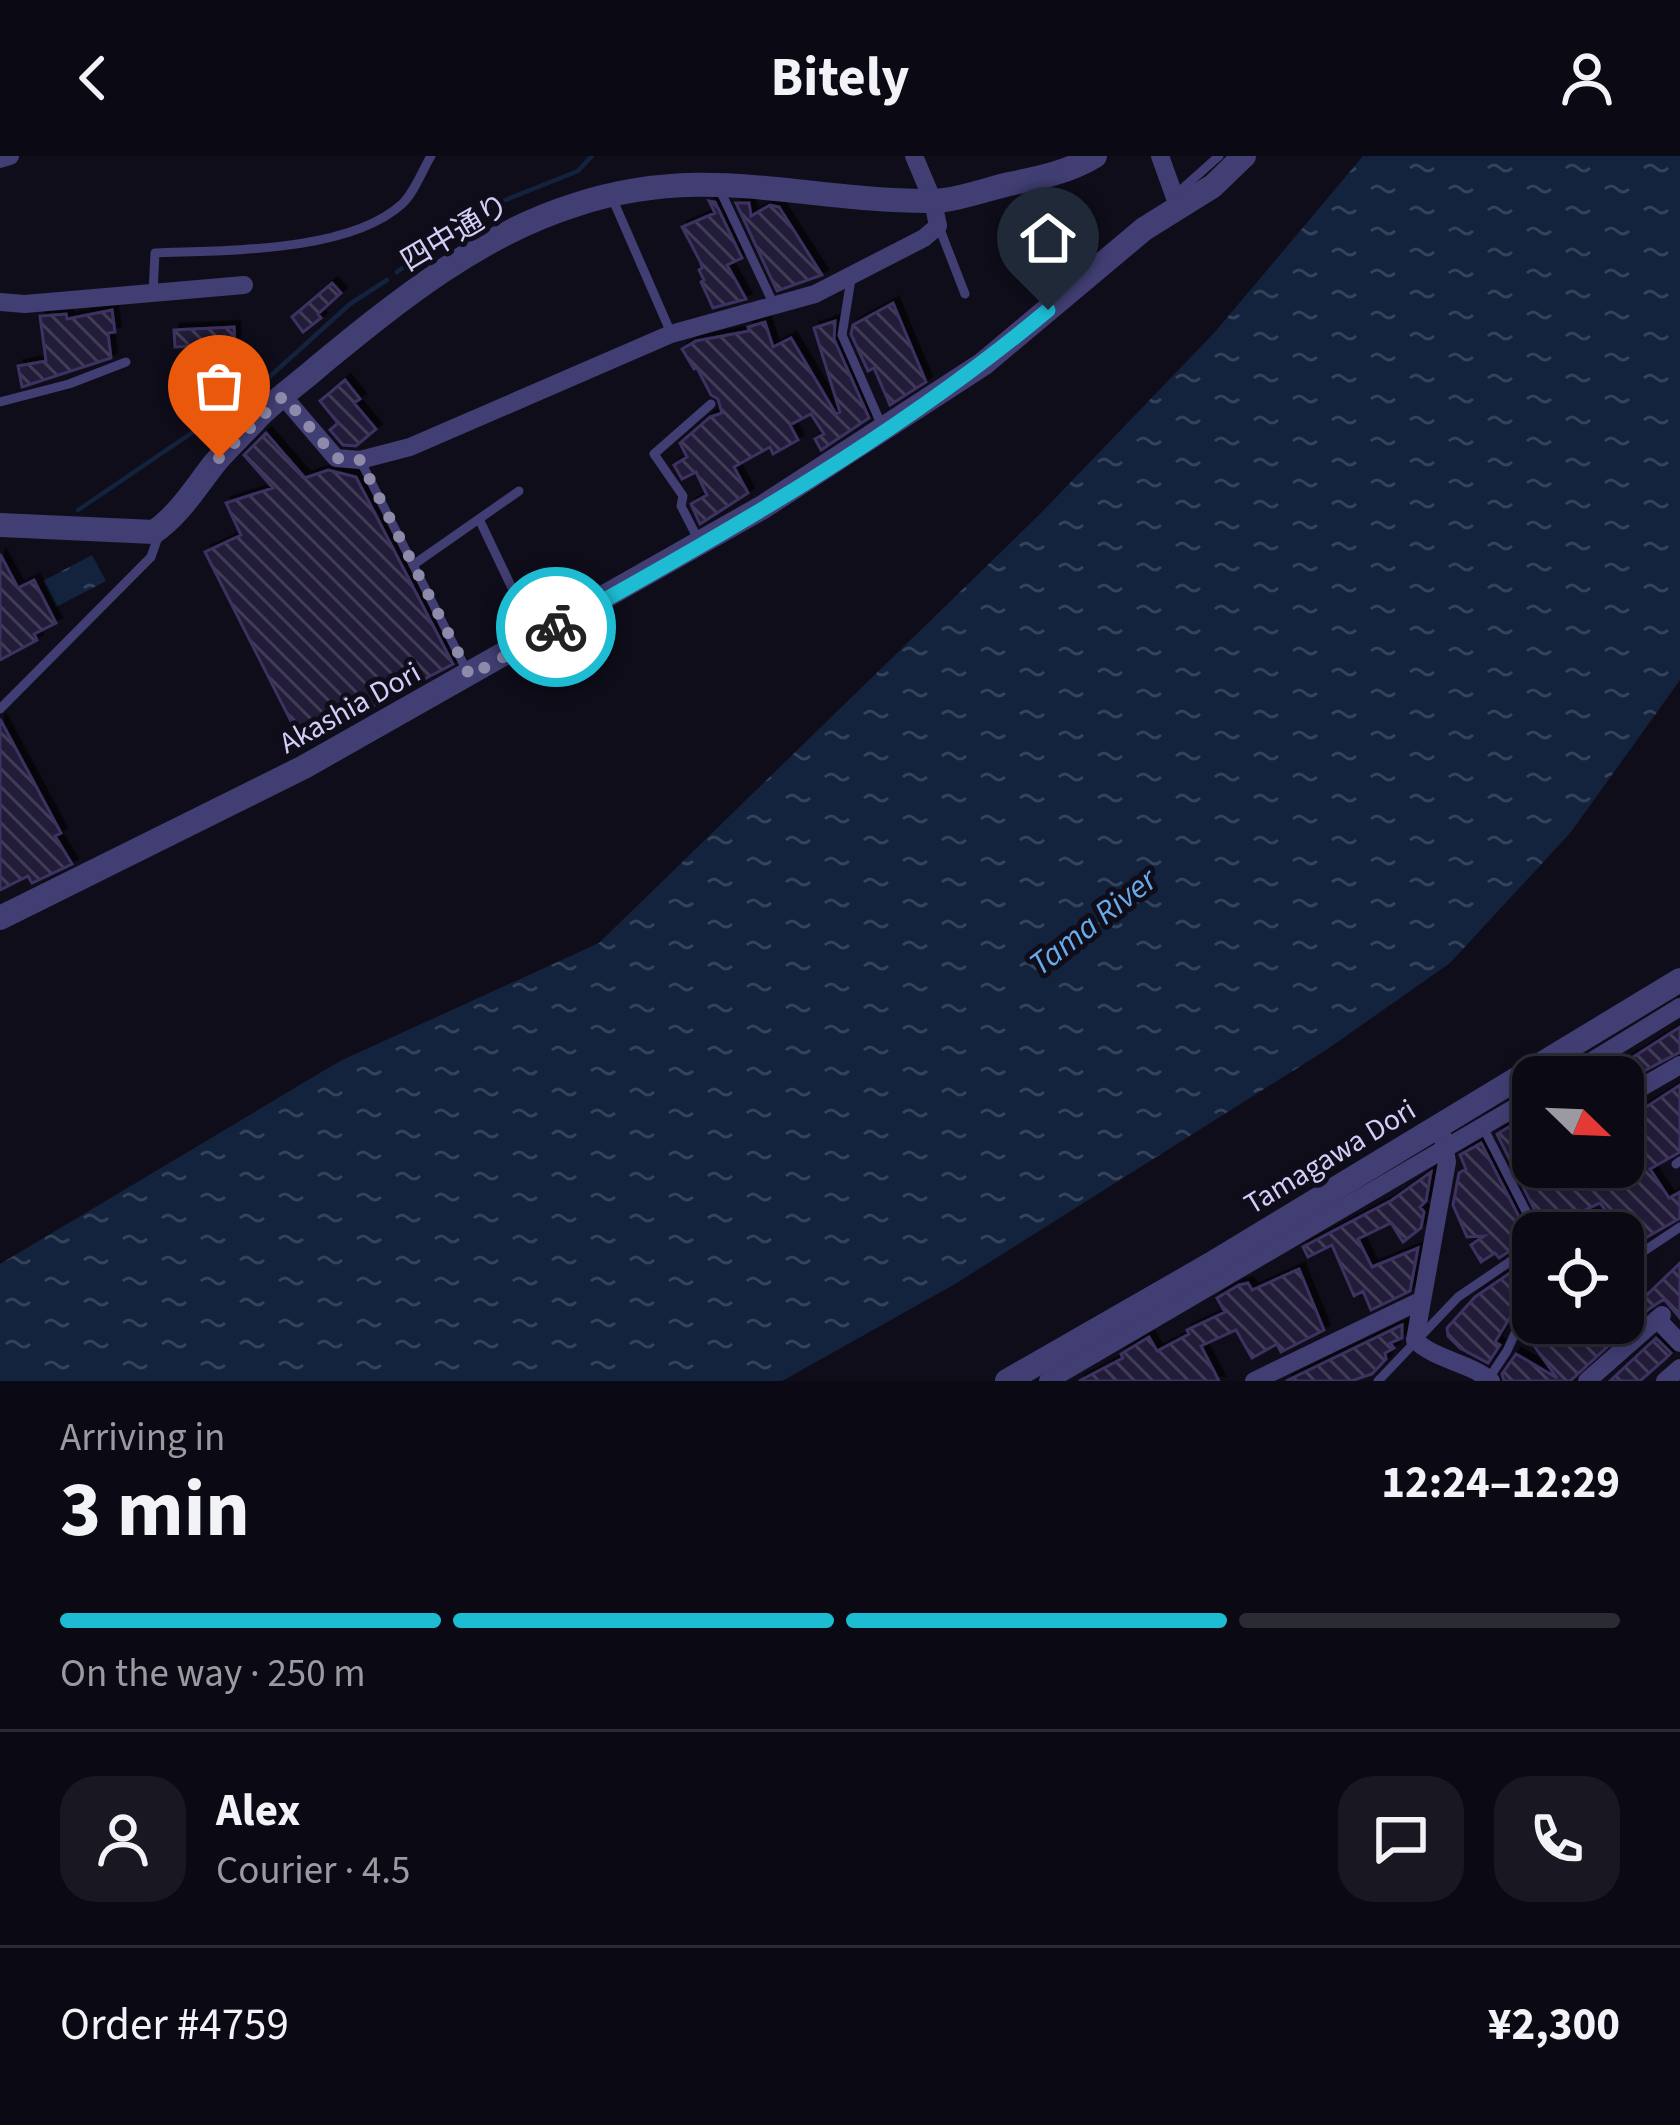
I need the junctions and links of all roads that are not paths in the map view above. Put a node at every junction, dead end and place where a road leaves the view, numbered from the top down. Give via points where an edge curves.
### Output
1 (10, 156) edge
2 (431, 156) edge
3 (914, 156) edge
4 (1095, 156) edge
5 (1160, 156) edge
6 (1219, 156) edge
7 (1244, 156) edge
8 (0, 159) edge
9 (718, 183) junction
10 (611, 195) junction
11 (1176, 202) junction
12 (936, 213) junction
13 (851, 277) junction
14 (244, 285) dead end
15 (153, 293) junction
16 (965, 294) dead end
17 (0, 302) edge
18 (774, 305) junction
19 (671, 334) junction
20 (126, 362) dead end
21 (283, 396) junction
22 (0, 402) edge
23 (711, 404) dead end
24 (885, 431) junction
25 (360, 460) junction
26 (519, 491) dead end
27 (479, 519) junction
28 (0, 525) edge
29 (160, 529) junction
30 (700, 544) junction
31 (413, 565) junction
32 (536, 638) junction
33 (470, 676) junction
34 (0, 709) edge
35 (0, 918) edge
36 (1678, 991) edge
37 (1593, 1056) edge
38 (1680, 1065) edge
39 (1644, 1086) edge
40 (1512, 1110) edge
41 (1483, 1127) junction
42 (1443, 1137) junction
43 (1526, 1212) edge
44 (1680, 1227) edge
45 (1644, 1251) edge
46 (1512, 1260) edge
47 (1422, 1300) junction
48 (1415, 1340) junction
49 (1512, 1340) edge
50 (1680, 1343) edge
51 (1680, 1368) edge
52 (1286, 1374) edge
53 (1490, 1379) edge
54 (1007, 1381) edge
55 (1048, 1381) edge
56 (1254, 1381) edge
57 (1378, 1381) edge
58 (1586, 1381) edge
59 (1665, 1381) edge

1 - 8 street
2 - 15 lane via 404,203 373,222 277,249 155,253
3 - 12 street
4 - 12 street, 四中通り
5 - 11 street
6 - 11 lane
7 - 11 street, Akashia Dori via 1213,187
9 - 10 street, 四中通り
9 - 12 street, 四中通り
9 - 18 lane
10 - 19 lane
10 - 21 street, 四中通り via 494,239
11 - 24 street, Akashia Dori via 983,364
12 - 13 street via 924,238
12 - 16 lane
13 - 18 street
13 - 24 lane via 842,335
14 - 15 street
15 - 17 street
18 - 19 street
19 - 25 street via 410,447
20 - 22 lane
21 - 25 street via 336,458
21 - 29 street, 四中通り
23 - 30 lane via 654,454 683,496
24 - 30 street, Akashia Dori
25 - 31 lane
26 - 27 lane
27 - 31 lane
27 - 32 lane
28 - 29 street
29 - 34 lane via 152,557
30 - 32 street, Akashia Dori
31 - 33 lane
32 - 33 street, Akashia Dori
33 - 35 street, Akashia Dori via 243,800
36 - 37 street
36 - 42 street, Tamagawa Dori
38 - 39 street
40 - 41 street
41 - 42 street
41 - 43 lane
42 - 47 street
42 - 54 street, Tamagawa Dori
42 - 55 street
44 - 45 lane
46 - 48 lane via 1457,1297
47 - 48 street
47 - 52 street
48 - 53 street
48 - 57 lane
49 - 53 lane
50 - 58 street via 1660,1317
51 - 59 street
52 - 56 street

